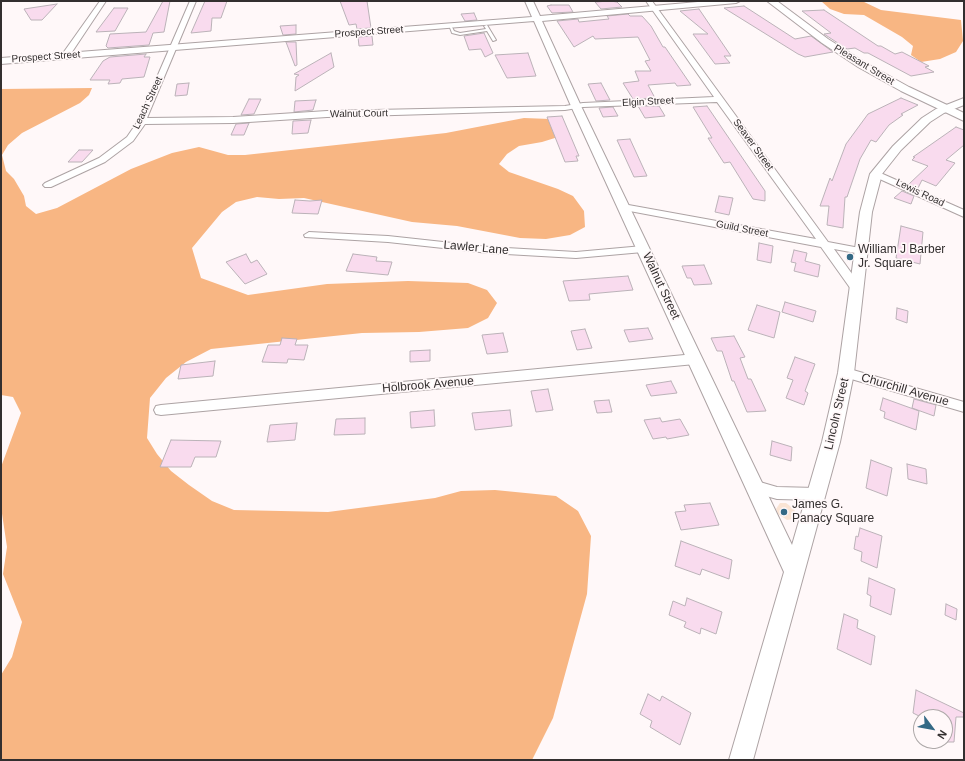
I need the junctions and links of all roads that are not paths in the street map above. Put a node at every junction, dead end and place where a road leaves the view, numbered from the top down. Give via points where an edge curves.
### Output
1 (103, 1) edge
2 (193, 1) edge
3 (529, 1) edge
4 (736, 1) edge
5 (771, 1) edge
6 (651, 5) edge
7 (537, 19) junction
8 (486, 26) junction
9 (494, 40) dead end
10 (173, 47) junction
11 (65, 56) junction
12 (1, 61) edge
13 (719, 99) junction
14 (964, 101) edge
15 (576, 106) junction
16 (946, 108) junction
17 (964, 117) edge
18 (142, 121) junction
19 (876, 174) junction
20 (48, 185) dead end
21 (623, 207) junction
22 (964, 214) edge
23 (309, 235) dead end
24 (826, 245) junction
25 (643, 249) junction
26 (861, 251) junction
27 (857, 289) junction
28 (696, 359) junction
29 (846, 373) junction
30 (964, 407) edge
31 (161, 410) dead end
32 (753, 486) junction
33 (816, 494) junction
34 (794, 571) junction
35 (741, 760) edge

1 - 11 street
2 - 10 street, Leach Street
3 - 7 street, Walnut Street
4 - 6 street, Prospect Street
5 - 16 main road, Pleasant Street via 862,65
6 - 7 street, Prospect Street
6 - 13 street, Seaver Street
7 - 8 street, Prospect Street
7 - 15 street, Walnut Street
8 - 9 lane
8 - 10 street, Prospect Street via 450,26
10 - 11 street, Prospect Street
10 - 18 street, Leach Street
11 - 12 street, Prospect Street
13 - 15 street, Elgin Street
13 - 24 street, Seaver Street
14 - 16 street, Lincoln Street
15 - 18 street, Walnut Court via 484,111 327,114 233,120
15 - 21 street, Walnut Street
16 - 17 main road, Pleasant Street
16 - 19 street, Lincoln Street via 921,124
18 - 20 street, Leach Street via 130,139 117,150 102,160
19 - 22 street, Lewis Road
19 - 26 street, Lincoln Street via 866,212
21 - 24 street, Guild Street
21 - 25 street, Walnut Street
23 - 25 street, Lawler Lane via 576,255
24 - 26 street, Guild Street
24 - 27 street, Seaver Street
25 - 28 street, Walnut Street
26 - 27 street, Lincoln Street
27 - 29 street, Lincoln Street
28 - 31 street, Holbrook Avenue
28 - 32 street, Walnut Street
29 - 30 street, Churchill Avenue
29 - 33 street, Lincoln Street via 831,442
32 - 33 street via 777,493
32 - 34 street, Walnut Street
33 - 34 street, Lincoln Street
34 - 35 street, Lincoln Street

